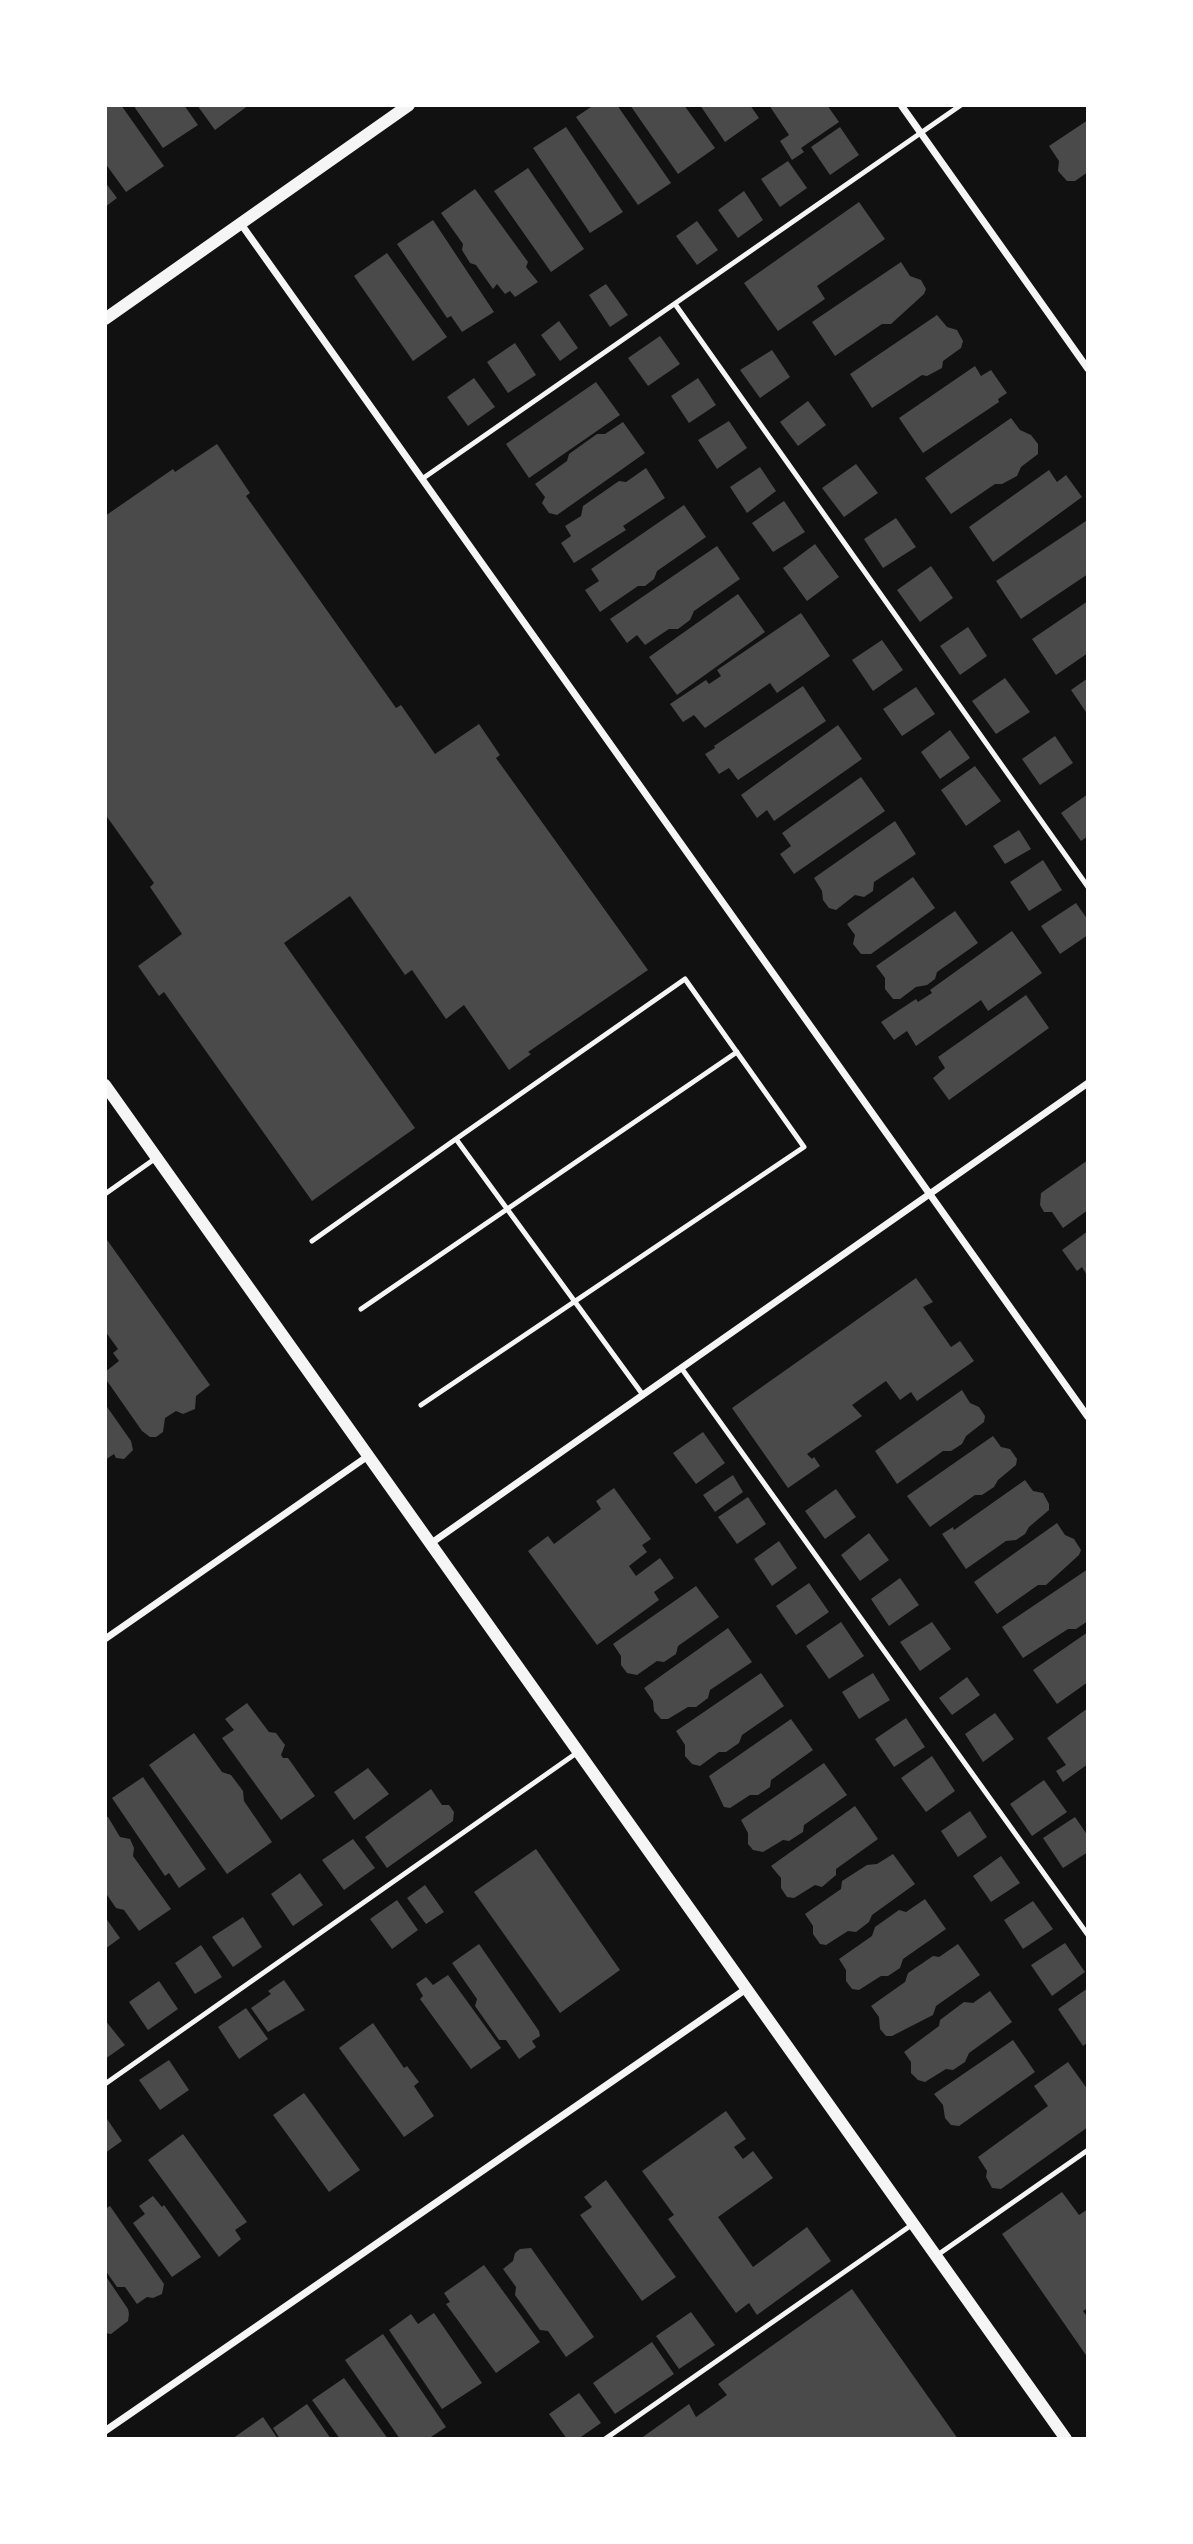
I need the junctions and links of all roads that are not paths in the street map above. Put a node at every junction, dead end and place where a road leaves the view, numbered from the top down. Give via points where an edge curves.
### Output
1 (409, 105) edge
2 (901, 105) edge
3 (961, 105) edge
4 (921, 133) junction
5 (241, 224) junction
6 (675, 304) junction
7 (105, 318) edge
8 (1088, 369) edge
9 (422, 479) junction
10 (1088, 887) edge
11 (737, 1052) junction
12 (1088, 1083) edge
13 (105, 1086) edge
14 (456, 1139) junction
15 (156, 1158) junction
16 (929, 1194) junction
17 (105, 1195) edge
18 (507, 1209) junction
19 (312, 1241) dead end
20 (574, 1301) junction
21 (361, 1309) dead end
22 (682, 1369) junction
23 (643, 1395) junction
24 (421, 1405) dead end
25 (1088, 1417) edge
26 (368, 1456) junction
27 (430, 1544) junction
28 (105, 1639) edge
29 (578, 1752) junction
30 (1088, 1935) edge
31 (746, 1989) junction
32 (105, 2084) edge
33 (1088, 2150) edge
34 (913, 2224) junction
35 (936, 2256) junction
36 (105, 2431) edge
37 (605, 2439) edge
38 (1066, 2439) edge

1 - 5 street
2 - 4 street
3 - 4 lane
4 - 6 lane
4 - 8 street
5 - 7 street
5 - 9 street
6 - 9 lane
6 - 10 lane
9 - 16 street
11 - 14 lane via 685,979
11 - 18 lane
11 - 20 lane via 804,1147
12 - 16 street
13 - 15 street
14 - 18 lane
14 - 19 lane
15 - 17 lane
15 - 26 street
16 - 22 street
16 - 25 street
18 - 20 lane
18 - 21 lane
20 - 23 lane
20 - 24 lane
22 - 23 street
22 - 30 lane
23 - 27 street
26 - 27 street
26 - 28 street
27 - 29 street
29 - 31 street
29 - 32 lane
31 - 34 street
31 - 36 street
33 - 35 lane
34 - 35 street
34 - 37 lane
35 - 38 street

